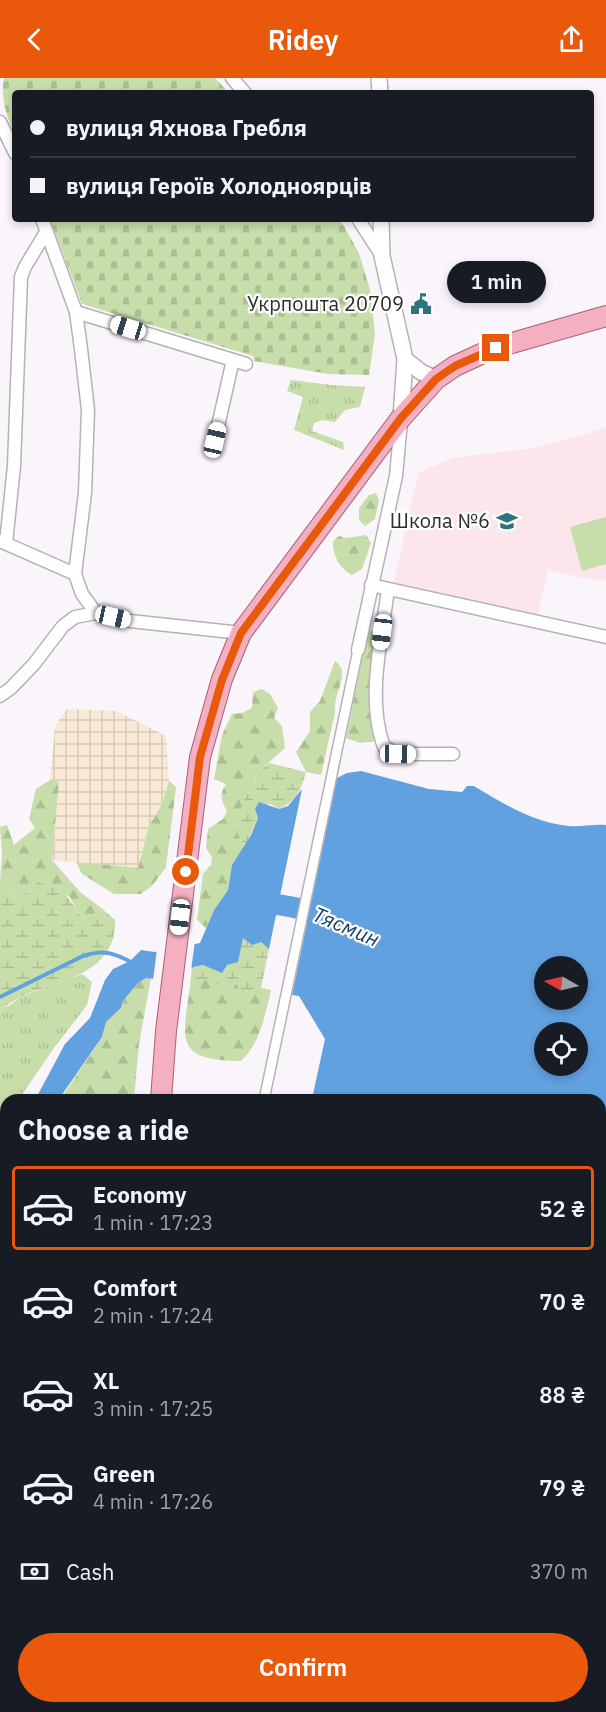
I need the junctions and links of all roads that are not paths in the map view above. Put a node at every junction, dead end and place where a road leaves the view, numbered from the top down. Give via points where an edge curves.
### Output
1 (232, 78) edge
2 (242, 90) edge
3 (0, 122) edge
4 (12, 147) edge
5 (43, 222) edge
6 (360, 222) edge
7 (381, 222) edge
8 (46, 232) junction
9 (382, 256) junction
10 (75, 312) junction
11 (606, 316) edge
12 (405, 359) junction
13 (233, 360) junction
14 (246, 364) dead end
15 (436, 379) junction
16 (401, 418) junction
17 (215, 440) dead end
18 (3, 542) edge
19 (75, 574) junction
20 (371, 585) junction
21 (388, 589) junction
22 (82, 594) junction
23 (96, 613) junction
24 (75, 617) junction
25 (241, 633) junction
26 (606, 637) edge
27 (357, 650) joint
28 (0, 696) edge
29 (453, 754) dead end
30 (161, 1094) edge
31 (265, 1094) edge

1 - 2 street
3 - 4 street
5 - 8 street
6 - 9 street
7 - 9 street
8 - 10 street
8 - 18 street via 21,277 14,466
9 - 12 street
10 - 13 street
10 - 19 street via 88,410 86,493
11 - 15 main road via 481,354
12 - 15 street
12 - 16 street
13 - 14 street
13 - 17 street
15 - 16 main road
16 - 20 street via 396,476
16 - 25 main road
18 - 19 street
19 - 22 street
20 - 21 street
20 - 27 street
21 - 26 street
21 - 29 street via 376,713 384,747 398,754
22 - 23 street
22 - 24 street
23 - 24 street
23 - 25 street via 150,624
24 - 28 street
25 - 30 main road via 222,680 200,757
27 - 31 street

